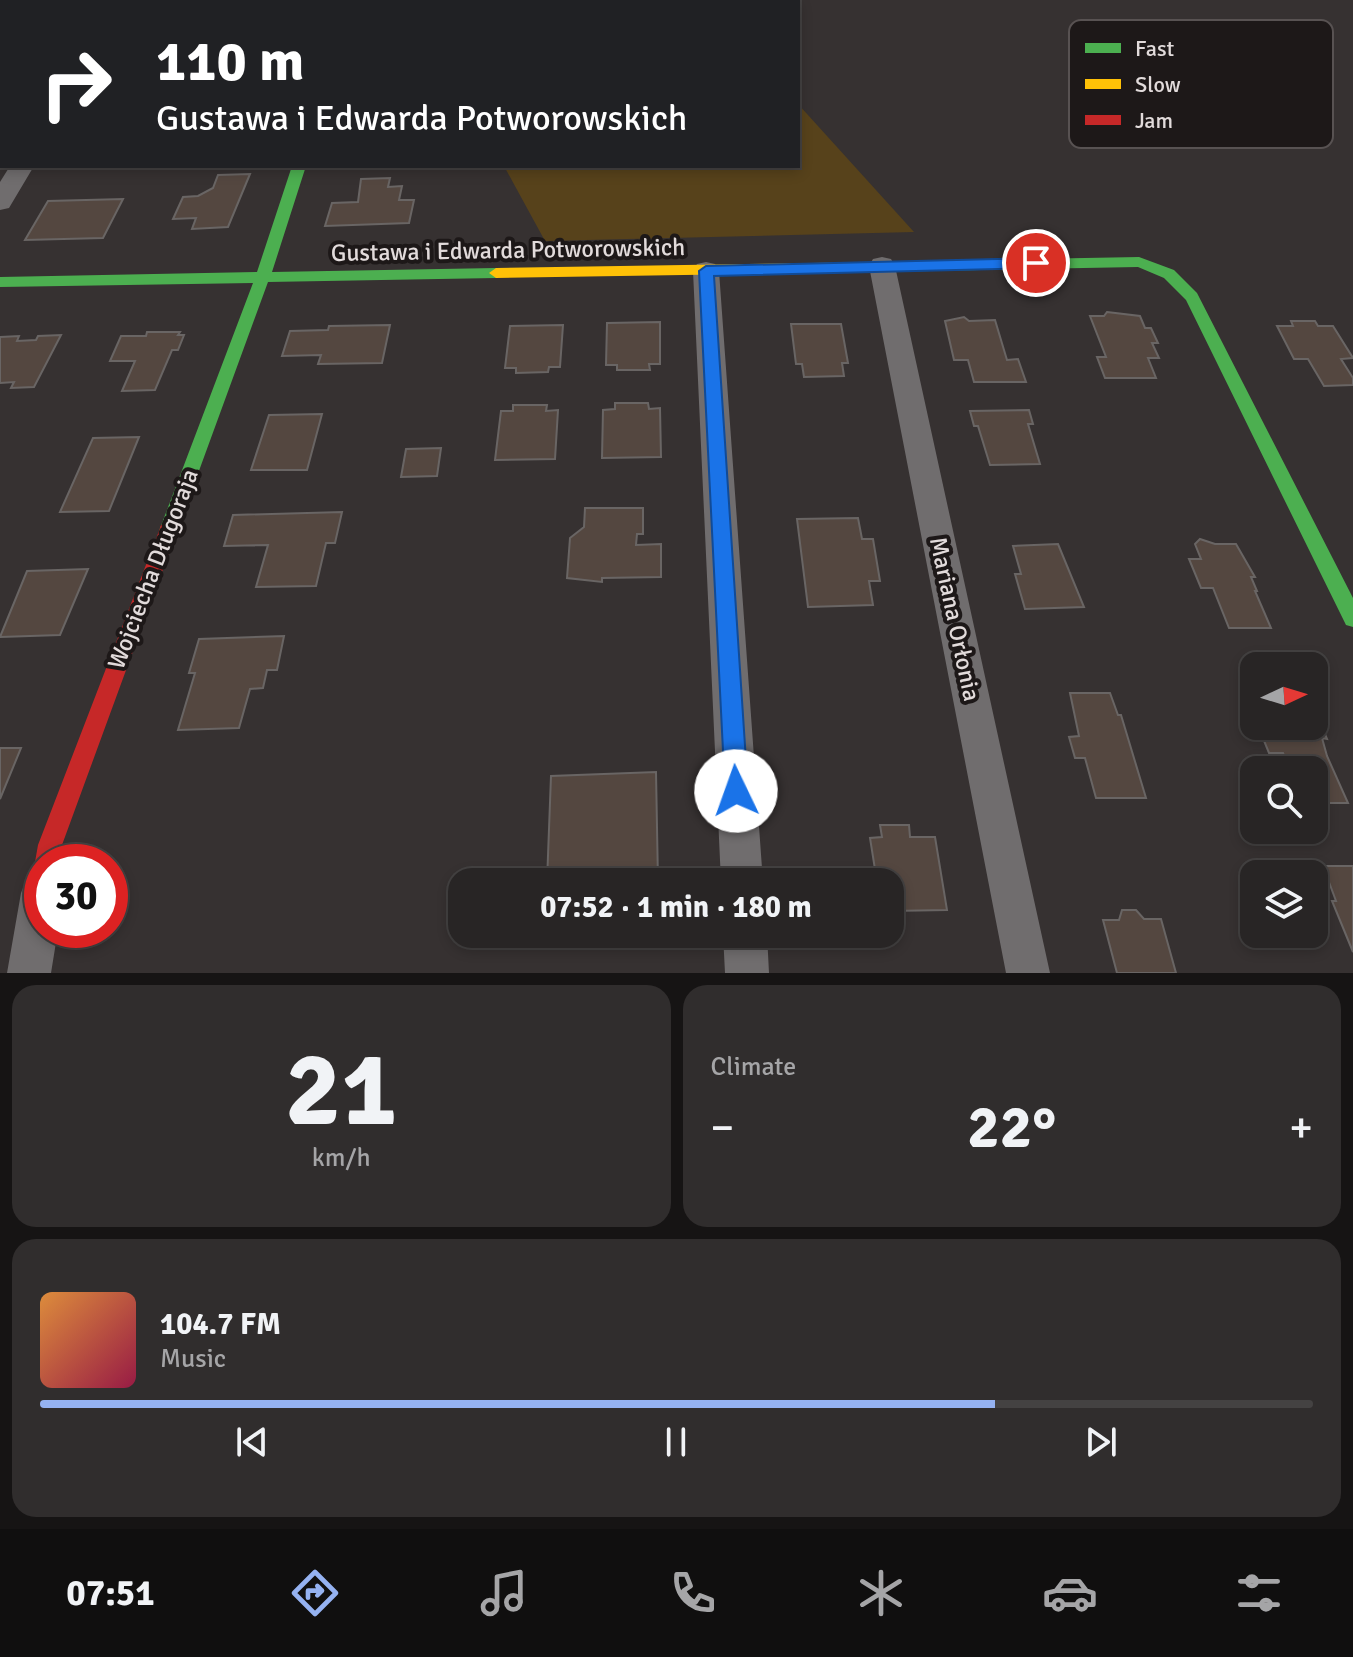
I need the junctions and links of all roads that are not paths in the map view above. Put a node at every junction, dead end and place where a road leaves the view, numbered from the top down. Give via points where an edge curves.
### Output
1 (21, 168) edge
2 (298, 168) edge
3 (0, 202) edge
4 (882, 266) junction
5 (706, 271) junction
6 (263, 277) junction
7 (0, 282) edge
8 (1353, 618) edge
9 (52, 844) edge
10 (741, 868) edge
11 (33, 948) edge
12 (746, 948) edge
13 (29, 973) edge
14 (747, 973) edge
15 (1028, 973) edge

1 - 3 street
2 - 6 street, Wojciecha Długoraja
4 - 5 street, Gustawa i Edwarda Potworowskich
4 - 8 street, Gustawa i Edwarda Potworowskich via 1120,261 1159,267 1178,279 1192,297
4 - 15 street, Mariana Orłonia
5 - 6 street, Gustawa i Edwarda Potworowskich
5 - 10 street
6 - 7 street, Gustawa i Edwarda Potworowskich
6 - 9 street, Wojciecha Długoraja
11 - 13 street
12 - 14 street

